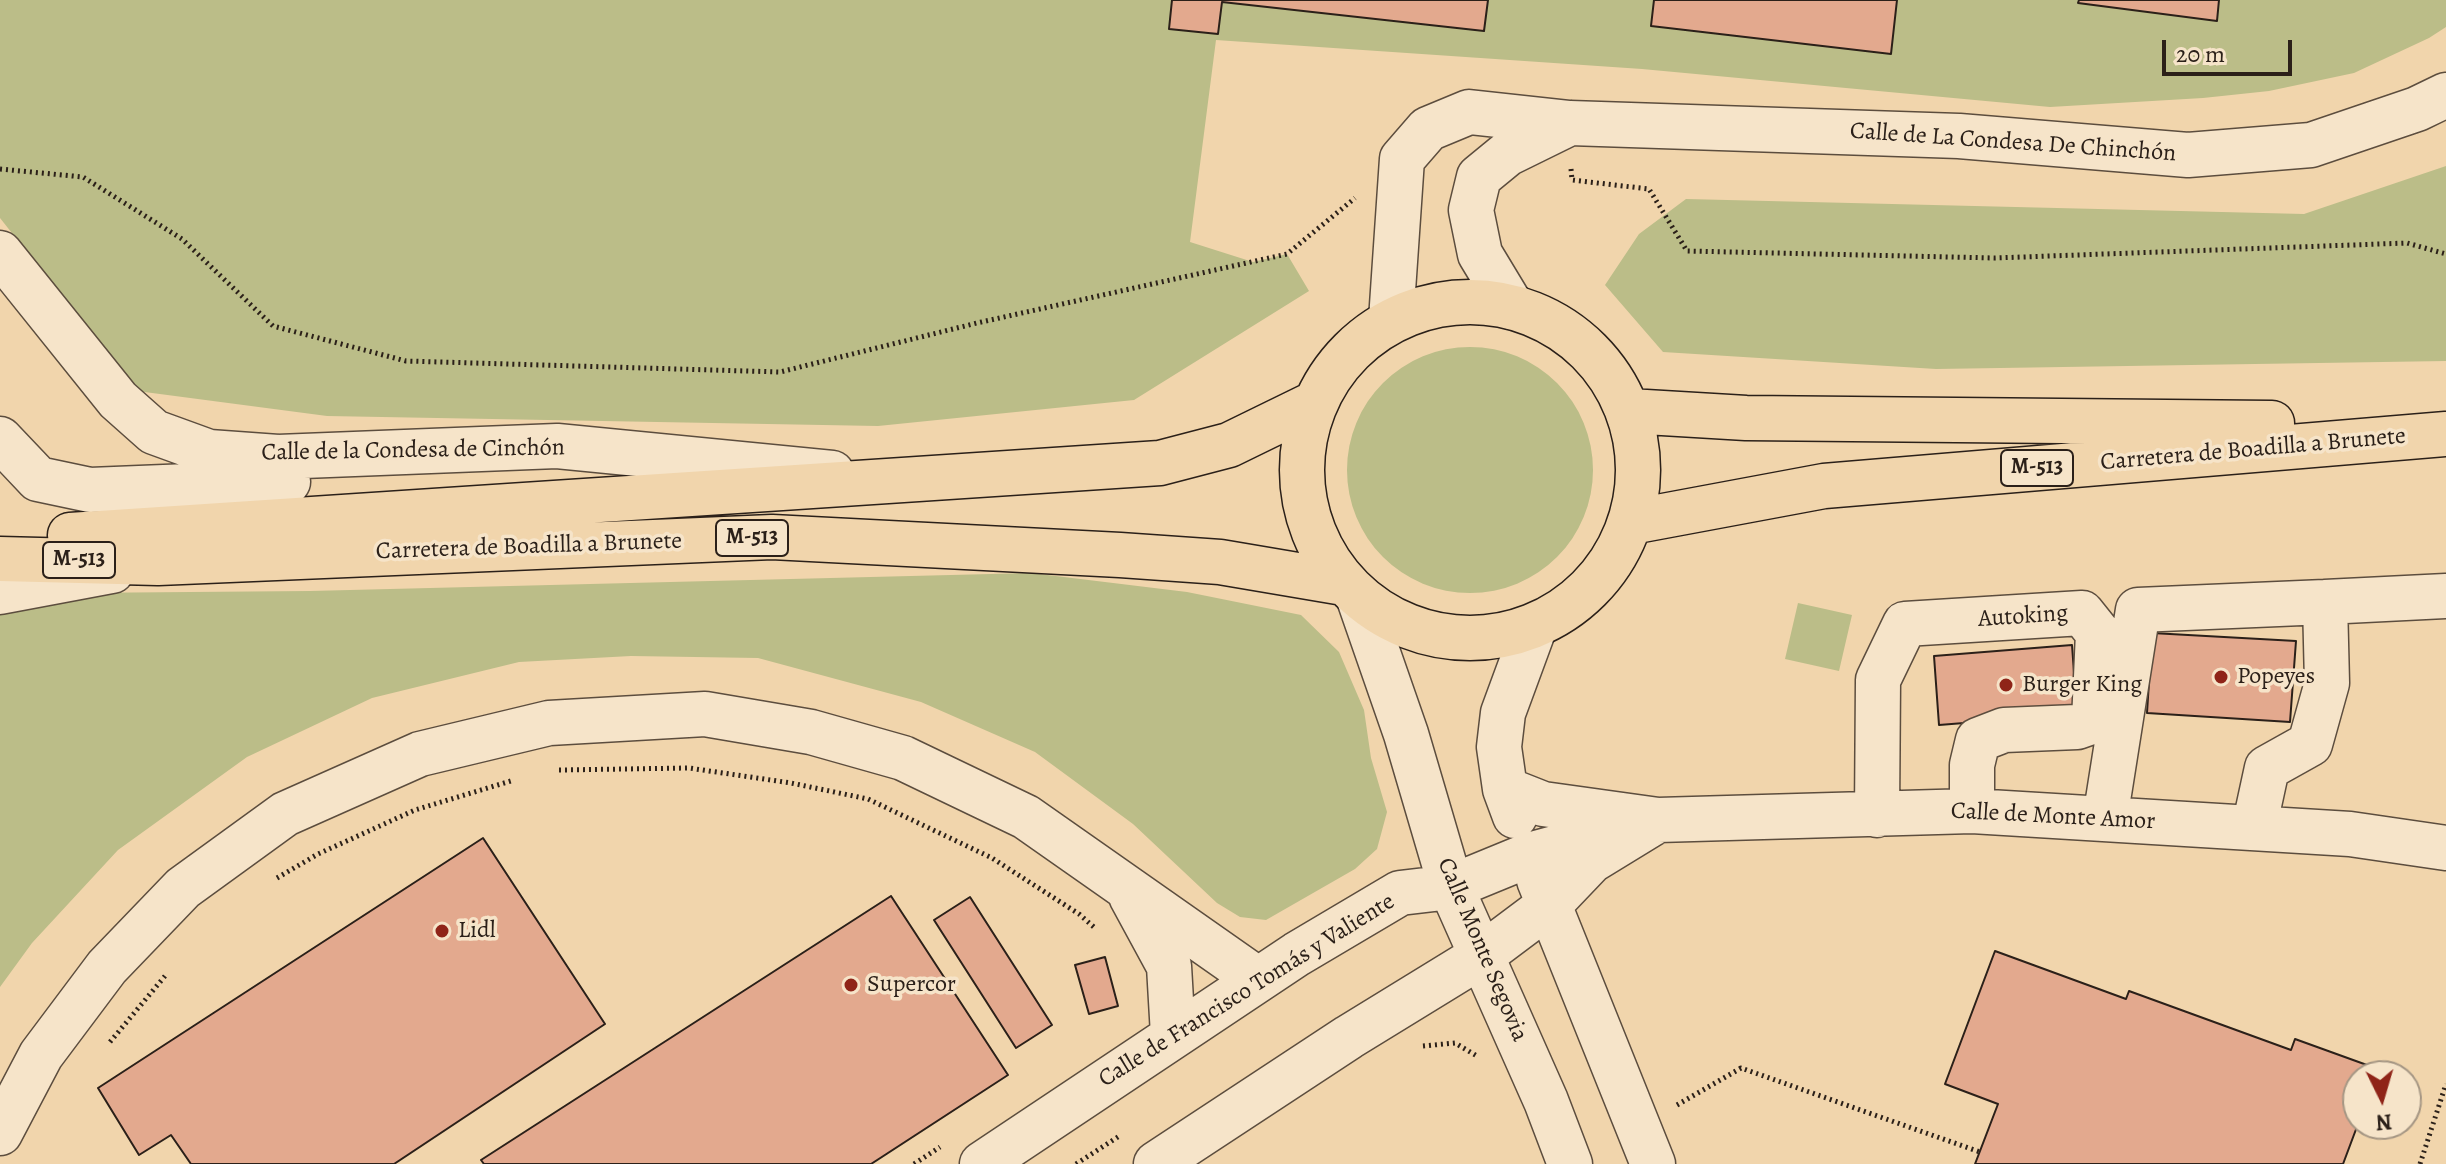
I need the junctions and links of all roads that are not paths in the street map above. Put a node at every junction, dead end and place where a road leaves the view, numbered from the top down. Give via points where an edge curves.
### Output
1 (2446, 95) edge
2 (1570, 123) junction
3 (0, 253) edge
4 (1512, 307) junction
5 (1391, 320) junction
6 (1315, 403) junction
7 (1629, 411) junction
8 (2446, 425) edge
9 (2446, 434) edge
10 (0, 439) edge
11 (910, 480) junction
12 (1631, 522) junction
13 (0, 539) edge
14 (0, 559) edge
15 (158, 563) junction
16 (1351, 589) junction
17 (0, 592) edge
18 (2446, 596) edge
19 (2325, 602) junction
20 (2138, 610) junction
21 (2082, 613) junction
22 (1535, 626) junction
23 (1505, 789) junction
24 (1972, 811) junction
25 (1877, 815) junction
26 (2105, 819) junction
27 (1658, 820) junction
28 (2254, 828) junction
29 (2446, 848) edge
30 (1529, 855) junction
31 (1451, 887) junction
32 (1128, 891) junction
33 (1549, 905) junction
34 (1481, 956) junction
35 (1257, 979) junction
36 (1173, 1035) junction
37 (0, 1133) edge
38 (982, 1164) edge
39 (1156, 1164) edge
40 (1570, 1164) edge
41 (1653, 1164) edge

1 - 2 street, Calle de La Condesa De Chinchón via 2311,145 2188,155 1959,136
2 - 4 street, Calle de La Condesa De Chinchón via 1507,154 1479,177 1471,210 1480,254
2 - 5 street, Calle de La Condesa De Chinchón via 1469,112 1428,129 1402,159
3 - 11 street, Calle de la Condesa de Cinchón via 118,400 154,432 209,452 278,457 557,446
4 - 5 main road, M-513 via 1442,304
4 - 7 main road, M-513 via 1550,321 1583,344 1610,375
5 - 6 main road, M-513 via 1353,349
6 - 11 main road, Carretera de Boadilla a Brunete / M-513 via 1229,445 1160,463
6 - 16 main road, M-513 via 1304,440 1305,503 1322,551
7 - 8 main road, Carretera de Boadilla a Brunete / M-513 via 1746,418
7 - 12 main road, M-513 via 1639,466
9 - 12 main road, Carretera de Boadilla a Brunete / M-513 via 1824,486
10 - 11 street via 38,479 90,490 594,468
11 - 13 main road, Carretera de Boadilla a Brunete / M-513
12 - 22 main road, M-513 via 1610,565 1577,601
14 - 15 main road, Carretera de Boadilla a Brunete / M-513
15 - 16 main road, Carretera de Boadilla a Brunete / M-513 via 772,537 1220,562
15 - 17 street
16 - 22 main road, M-513 via 1388,618 1423,632 1499,637
16 - 31 street, Calle Monte Segovia via 1406,734
18 - 19 street
19 - 20 street
19 - 28 street via 2327,683 2310,744 2267,768
20 - 21 street
20 - 26 street
21 - 24 street, Autoking via 2098,633 2094,721 2077,727 2004,730 1978,740
21 - 25 street, Autoking via 1905,624 1878,680
22 - 23 street via 1503,713 1499,747
23 - 27 street, Calle de Monte Amor via 1543,804
23 - 30 street
24 - 25 street, Calle de Monte Amor
24 - 26 street, Calle de Monte Amor
25 - 27 street, Calle de Monte Amor
26 - 28 street, Calle de Monte Amor
27 - 30 street, Calle de Monte Amor
27 - 33 street via 1591,861
28 - 29 street, Calle de Monte Amor
30 - 31 street, Calle de Francisco Tomás y Valiente
30 - 33 street
31 - 34 street, Calle Monte Segovia
31 - 35 street, Calle de Francisco Tomás y Valiente via 1400,893
32 - 35 street
32 - 36 street via 1169,966
32 - 37 street via 1026,817 903,758 811,732 705,714 549,723 420,754 285,814 183,888 107,967 41,1055
33 - 34 street
33 - 41 street
34 - 39 street
34 - 40 street, Calle Monte Segovia
35 - 36 street, Calle de Francisco Tomás y Valiente
36 - 38 street, Calle de Francisco Tomás y Valiente

